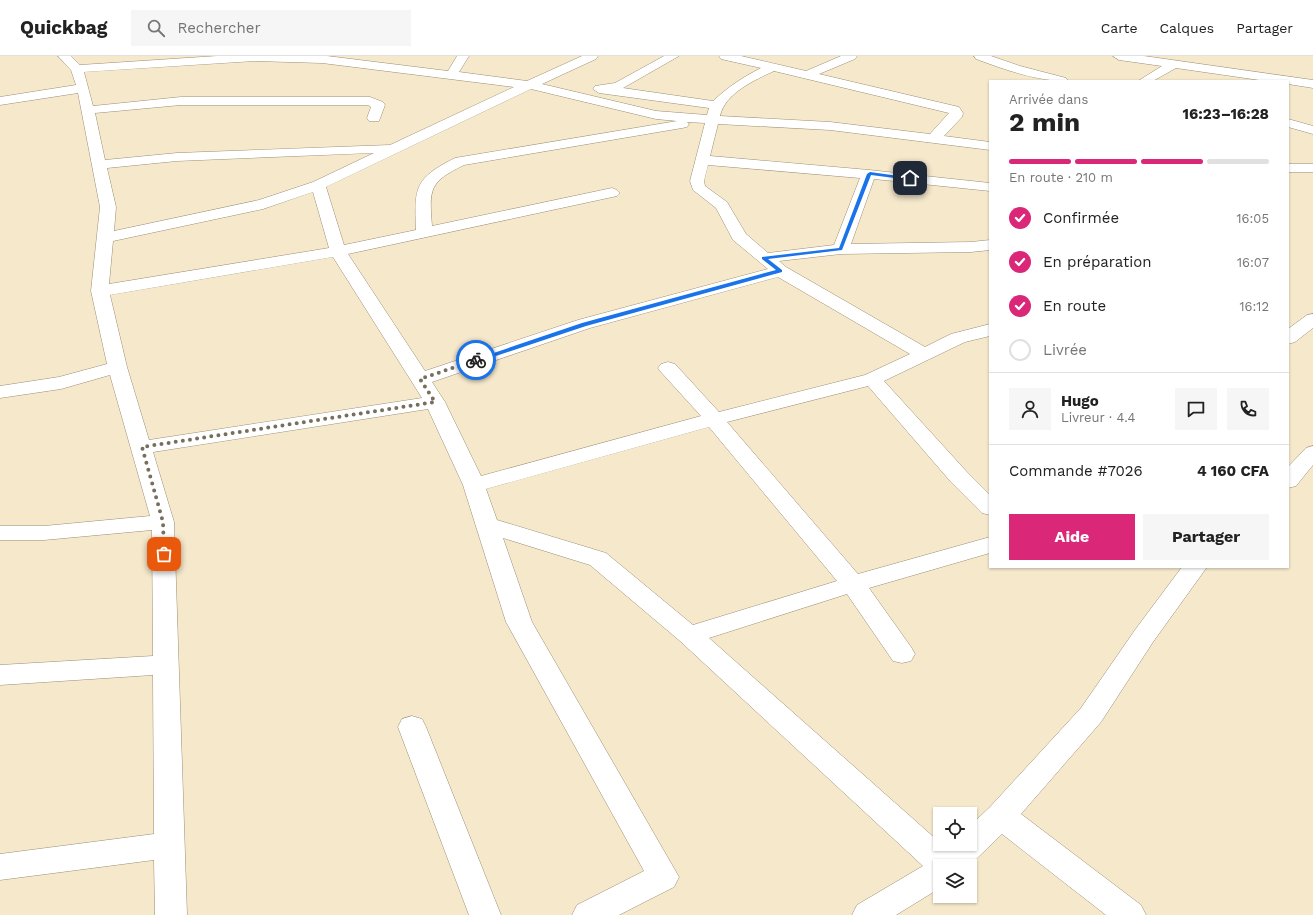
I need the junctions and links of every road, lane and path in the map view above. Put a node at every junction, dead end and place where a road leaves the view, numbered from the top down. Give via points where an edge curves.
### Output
1 (463, 56) edge
2 (592, 56) edge
3 (673, 56) edge
4 (725, 56) edge
5 (851, 56) edge
6 (980, 56) edge
7 (1121, 56) edge
8 (72, 65) edge
9 (1172, 65) junction
10 (773, 67) junction
11 (452, 74) junction
12 (807, 75) junction
13 (1058, 80) edge
14 (1146, 80) edge
15 (1283, 80) edge
16 (1289, 81) edge
17 (1313, 84) edge
18 (532, 85) junction
19 (599, 89) junction
20 (574, 94) junction
21 (0, 102) edge
22 (89, 110) junction
23 (711, 115) junction
24 (374, 118) dead end
25 (1289, 123) edge
26 (1313, 130) edge
27 (933, 138) junction
28 (989, 146) edge
29 (394, 148) junction
30 (703, 160) junction
31 (99, 165) junction
32 (1289, 168) edge
33 (1313, 168) edge
34 (870, 174) junction
35 (318, 185) junction
36 (989, 186) edge
37 (612, 193) dead end
38 (424, 232) junction
39 (106, 237) junction
40 (989, 245) edge
41 (840, 249) junction
42 (338, 251) junction
43 (764, 258) junction
44 (780, 271) junction
45 (100, 291) junction
46 (1313, 319) edge
47 (989, 330) edge
48 (1289, 337) edge
49 (924, 354) junction
50 (117, 367) junction
51 (668, 368) dead end
52 (420, 379) junction
53 (872, 379) junction
54 (0, 392) edge
55 (435, 402) junction
56 (714, 419) junction
57 (142, 447) junction
58 (1313, 452) edge
59 (1289, 480) edge
60 (474, 485) junction
61 (989, 507) edge
62 (163, 522) junction
63 (487, 525) junction
64 (0, 534) edge
65 (989, 546) edge
66 (1195, 568) edge
67 (853, 584) junction
68 (689, 635) junction
69 (902, 654) dead end
70 (166, 666) junction
71 (0, 675) edge
72 (412, 727) dead end
73 (1001, 816) junction
74 (169, 845) junction
75 (937, 859) edge
76 (955, 859) edge
77 (0, 867) edge
78 (933, 876) edge
79 (171, 915) edge
80 (485, 915) edge
81 (588, 915) edge
82 (868, 915) edge
83 (1130, 915) edge

1 - 11 street
2 - 18 street
3 - 19 street via 618,86
4 - 10 street
5 - 12 street
6 - 13 street
7 - 9 street
8 - 11 street via 282,58 322,59
8 - 21 street
8 - 22 street
9 - 14 street
9 - 15 street
10 - 12 street
10 - 23 street via 734,88
11 - 18 street
12 - 27 street via 954,110 955,117
16 - 17 street
18 - 20 street
18 - 29 street
19 - 20 street
19 - 23 street
20 - 23 street via 656,115
22 - 24 street via 181,101 370,101 378,105
22 - 31 street
23 - 27 street
23 - 30 street
23 - 38 street via 656,130 460,161 438,171 428,180 422,193
25 - 26 street
27 - 28 street
29 - 31 street via 178,157
29 - 35 street
30 - 34 street
30 - 43 street via 698,187 722,205 739,237
31 - 39 street via 108,207
32 - 33 street
34 - 36 street
34 - 41 street
35 - 39 street via 263,204
35 - 42 street
37 - 38 street
38 - 42 street
39 - 45 street
40 - 41 street
41 - 43 street
42 - 45 street
42 - 52 street
43 - 44 street
44 - 49 street
44 - 52 street via 584,324
45 - 50 street
46 - 48 street
47 - 49 street via 958,338
49 - 53 street
50 - 54 street via 61,383
50 - 57 street
51 - 56 street
52 - 55 street
53 - 56 street
53 - 61 street
55 - 57 street
55 - 60 street
56 - 60 street
56 - 67 street
57 - 62 street
58 - 59 street
60 - 63 street
62 - 64 street
62 - 70 street
63 - 68 street via 598,559
63 - 81 street via 520,622 663,877
65 - 67 street
66 - 73 street via 1144,636 1091,715
67 - 68 street
67 - 69 street
68 - 75 street
70 - 71 street
70 - 74 street
72 - 80 street
73 - 76 street
73 - 83 street
74 - 77 street
74 - 79 street
78 - 82 street

